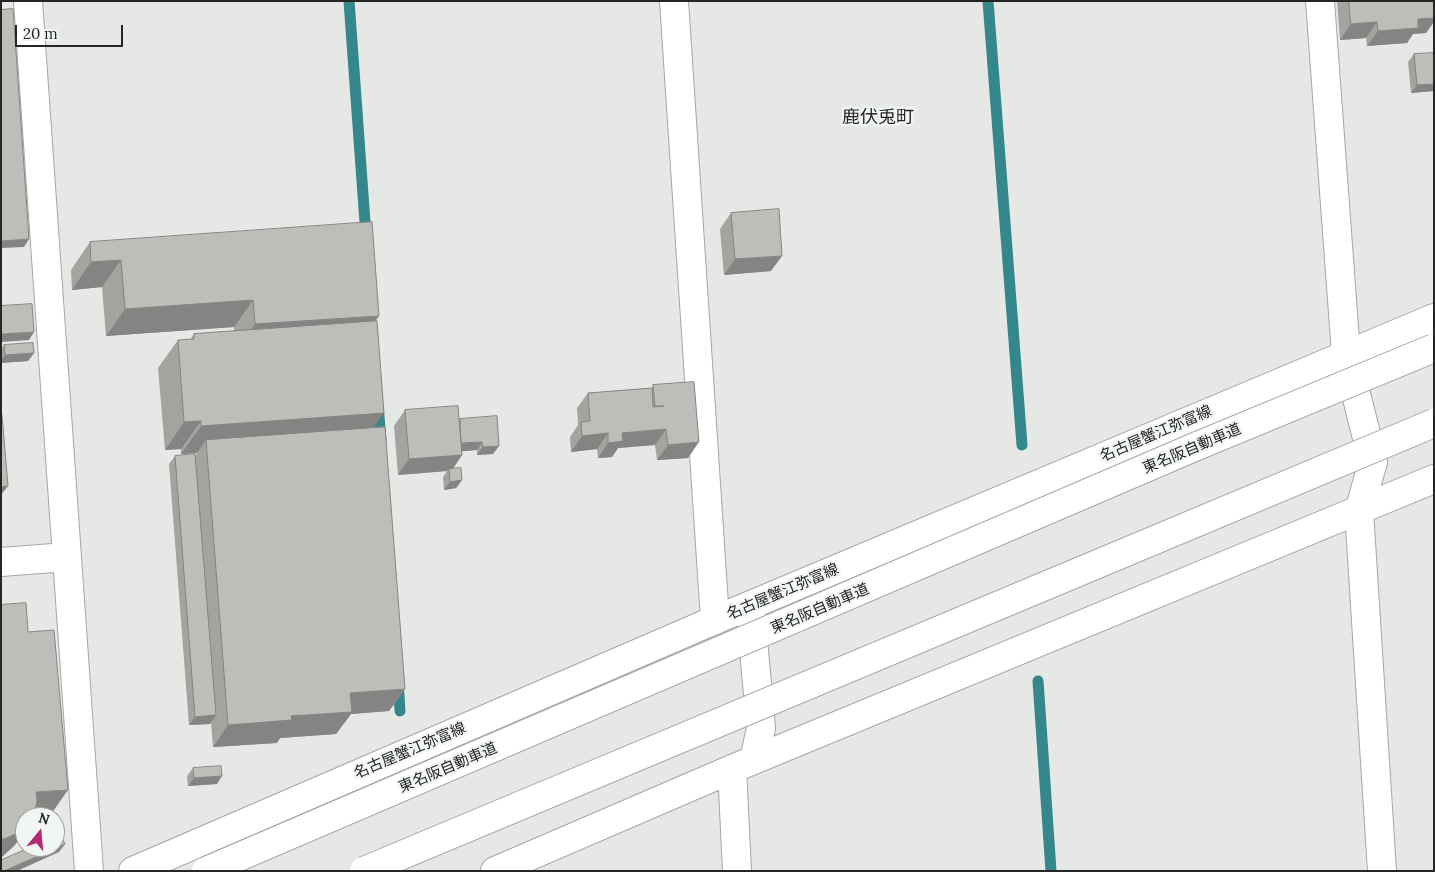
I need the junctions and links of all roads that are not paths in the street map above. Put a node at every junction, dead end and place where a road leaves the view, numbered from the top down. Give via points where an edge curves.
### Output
1 (28, 1) edge
2 (674, 1) edge
3 (1320, 1) edge
4 (1434, 318) edge
5 (1434, 348) edge
6 (1346, 354) junction
7 (1434, 423) edge
8 (1434, 479) edge
9 (1359, 511) junction
10 (66, 557) junction
11 (1, 562) edge
12 (750, 606) junction
13 (715, 620) junction
14 (743, 764) junction
15 (89, 871) edge
16 (133, 871) edge
17 (206, 871) edge
18 (364, 871) edge
19 (495, 871) edge
20 (737, 871) edge
21 (1382, 871) edge

1 - 10 main road
2 - 13 main road
3 - 6 main road
4 - 6 main road, 名古屋蟹江弥富線
5 - 17 main road, 東名阪自動車道, bridge via 1197,446
6 - 9 main road via 1373,462
6 - 12 main road, 名古屋蟹江弥富線
7 - 18 main road, bridge
8 - 9 main road
9 - 14 main road
9 - 21 main road
10 - 11 main road
10 - 15 main road
12 - 13 main road, 名古屋蟹江弥富線
12 - 14 main road via 761,728
13 - 16 main road, 名古屋蟹江弥富線
14 - 19 main road
14 - 20 main road

